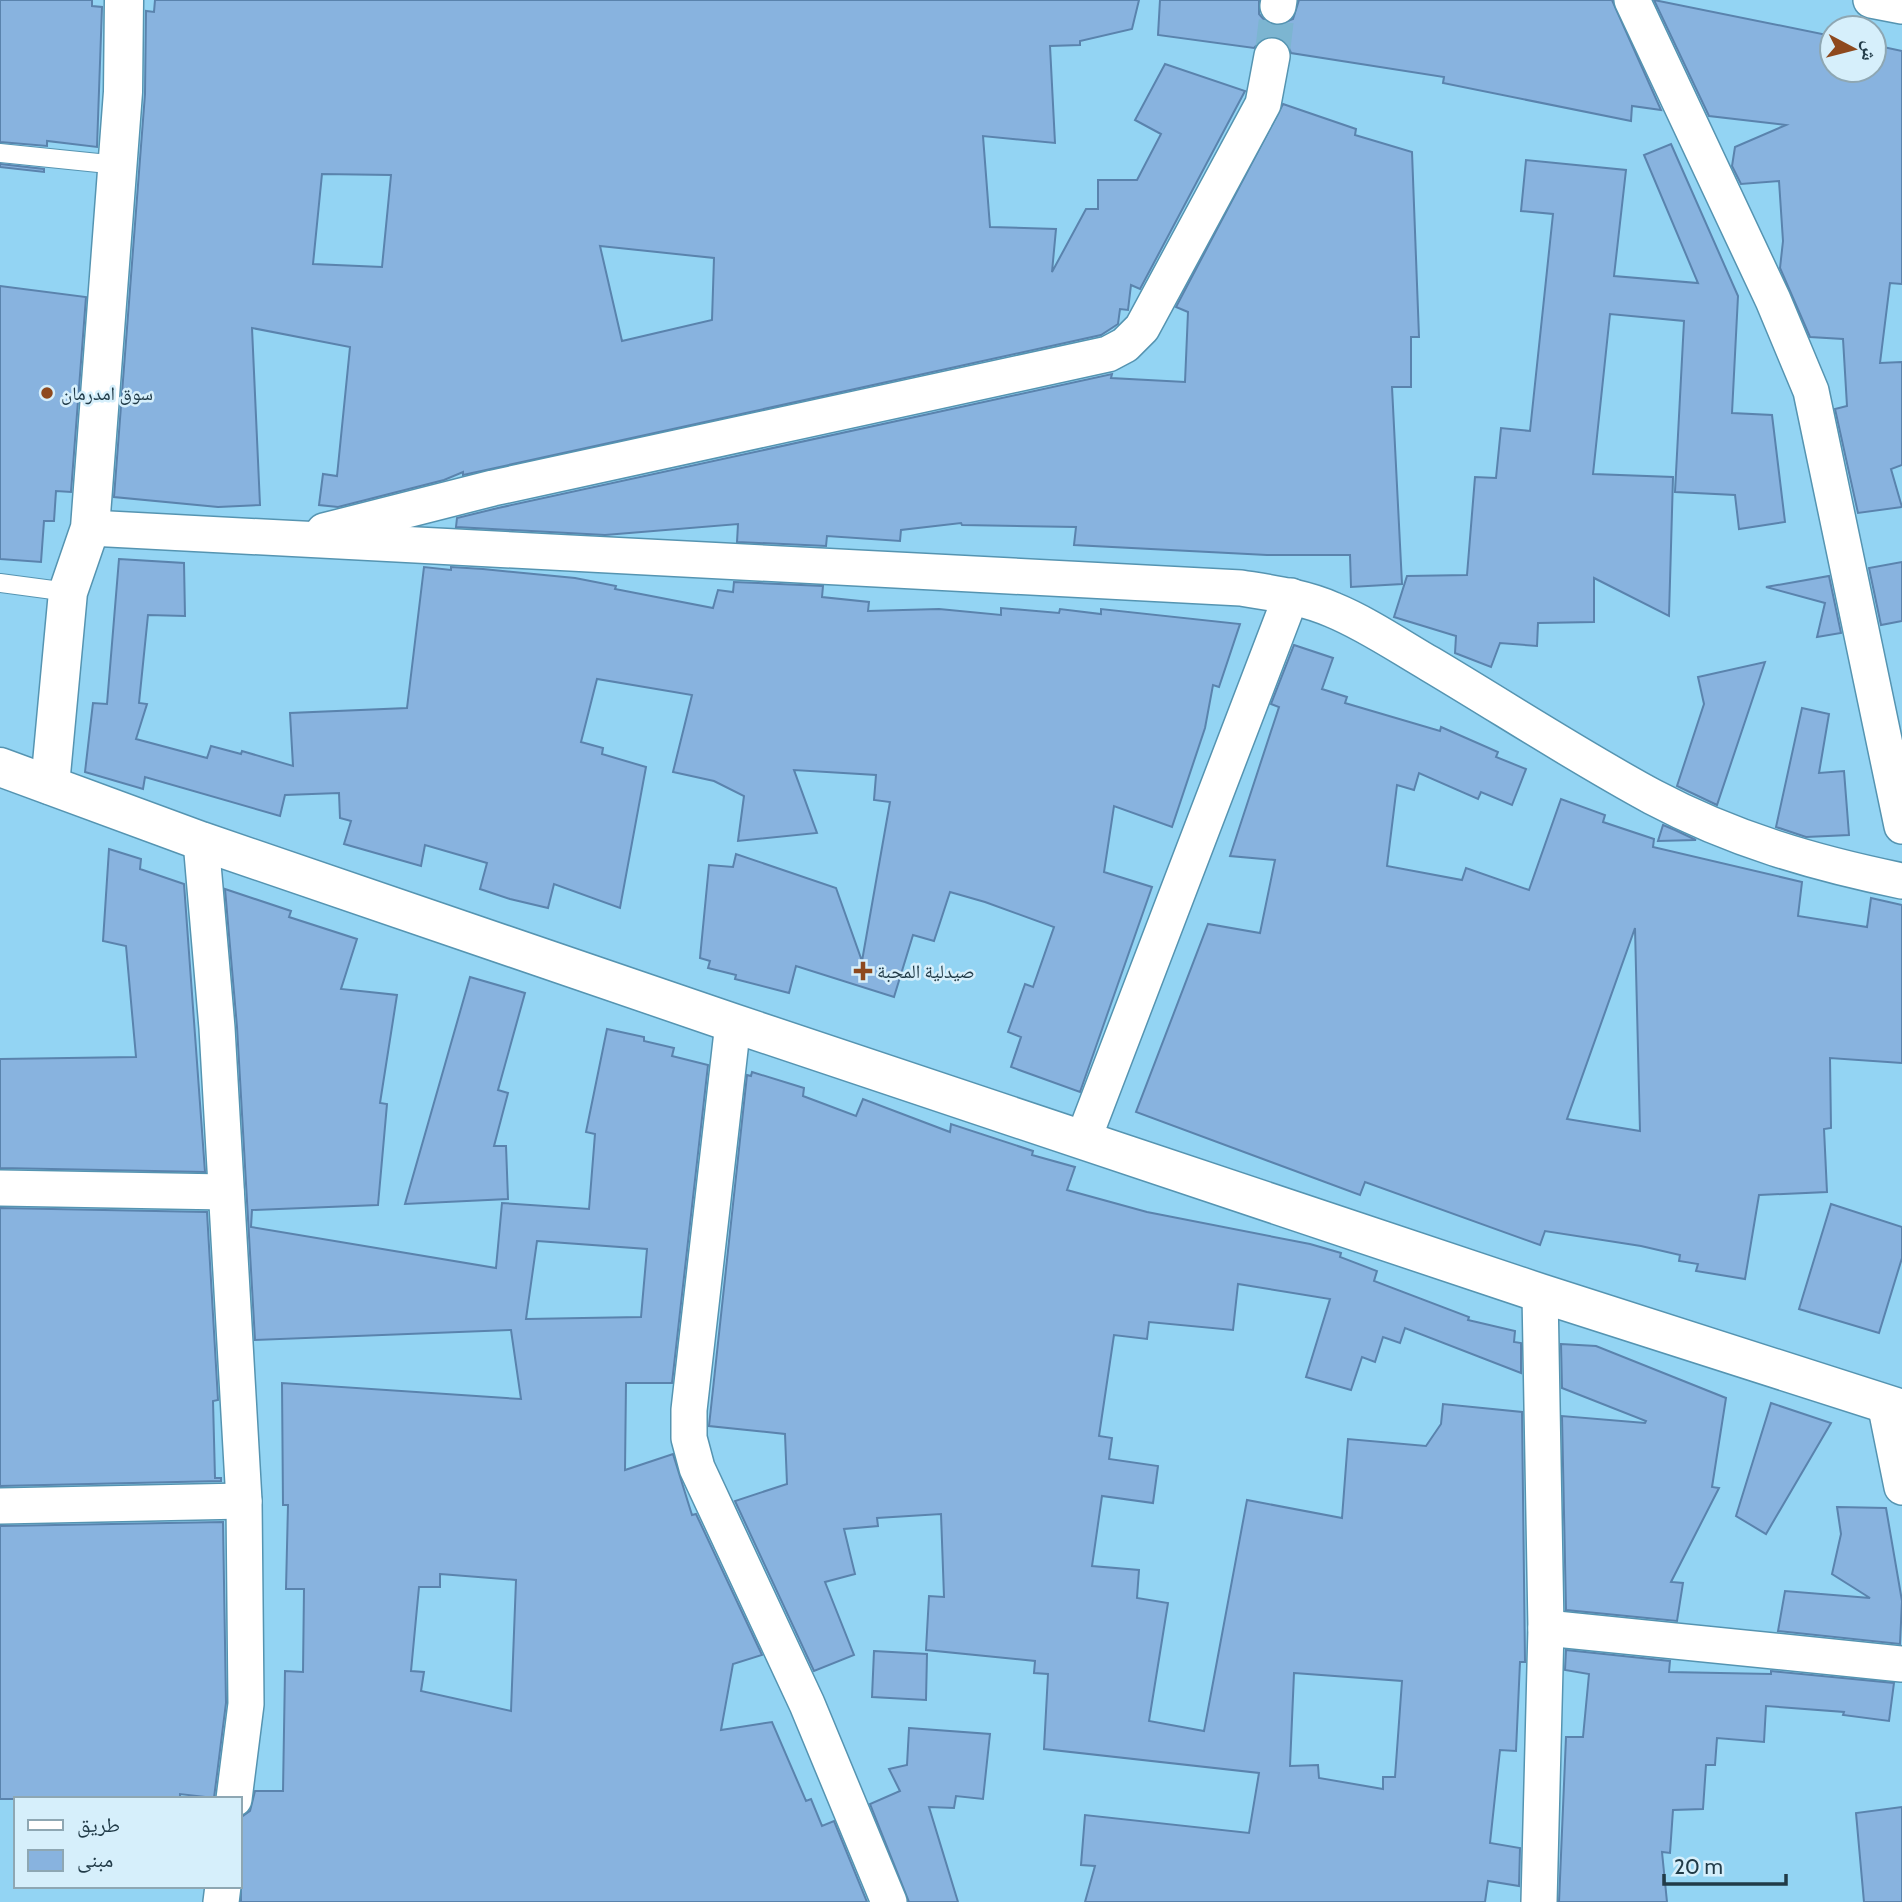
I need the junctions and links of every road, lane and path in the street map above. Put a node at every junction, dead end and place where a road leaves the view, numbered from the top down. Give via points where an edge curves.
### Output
1 (124, 0) edge
2 (1632, 0) edge
3 (1871, 0) edge
4 (1902, 6) edge
5 (1272, 55) tunnel mouth
6 (0, 153) edge
7 (118, 165) junction
8 (90, 528) junction
9 (289, 540) junction
10 (0, 583) edge
11 (68, 592) junction
12 (1291, 596) junction
13 (0, 767) edge
14 (50, 785) junction
15 (1902, 826) edge
16 (201, 841) junction
17 (1902, 881) edge
18 (733, 1023) junction
19 (1083, 1140) junction
20 (0, 1188) edge
21 (226, 1192) junction
22 (1540, 1293) junction
23 (1894, 1406) edge
24 (1902, 1487) edge
25 (244, 1501) junction
26 (0, 1506) edge
27 (1546, 1628) junction
28 (1902, 1664) edge
29 (234, 1797) edge
30 (889, 1902) edge
31 (1539, 1902) edge

1 - 7 street
2 - 15 street via 1811,391
3 - 4 street
5 - 9 street via 1263,104 1142,328 1108,354 493,488
6 - 7 lane
7 - 8 street
8 - 9 street
8 - 11 street
9 - 12 street via 1241,587
10 - 11 lane
11 - 14 street
12 - 17 street via 1333,609 1712,827 1801,858
12 - 19 street
13 - 14 street
14 - 16 street
16 - 18 street
16 - 21 street
18 - 19 street
18 - 30 street via 689,1438 697,1468 807,1704
19 - 22 street
20 - 21 street
21 - 25 street
22 - 23 street
22 - 27 street
23 - 24 street
25 - 26 street
25 - 29 street via 246,1704
27 - 28 street
27 - 31 street

